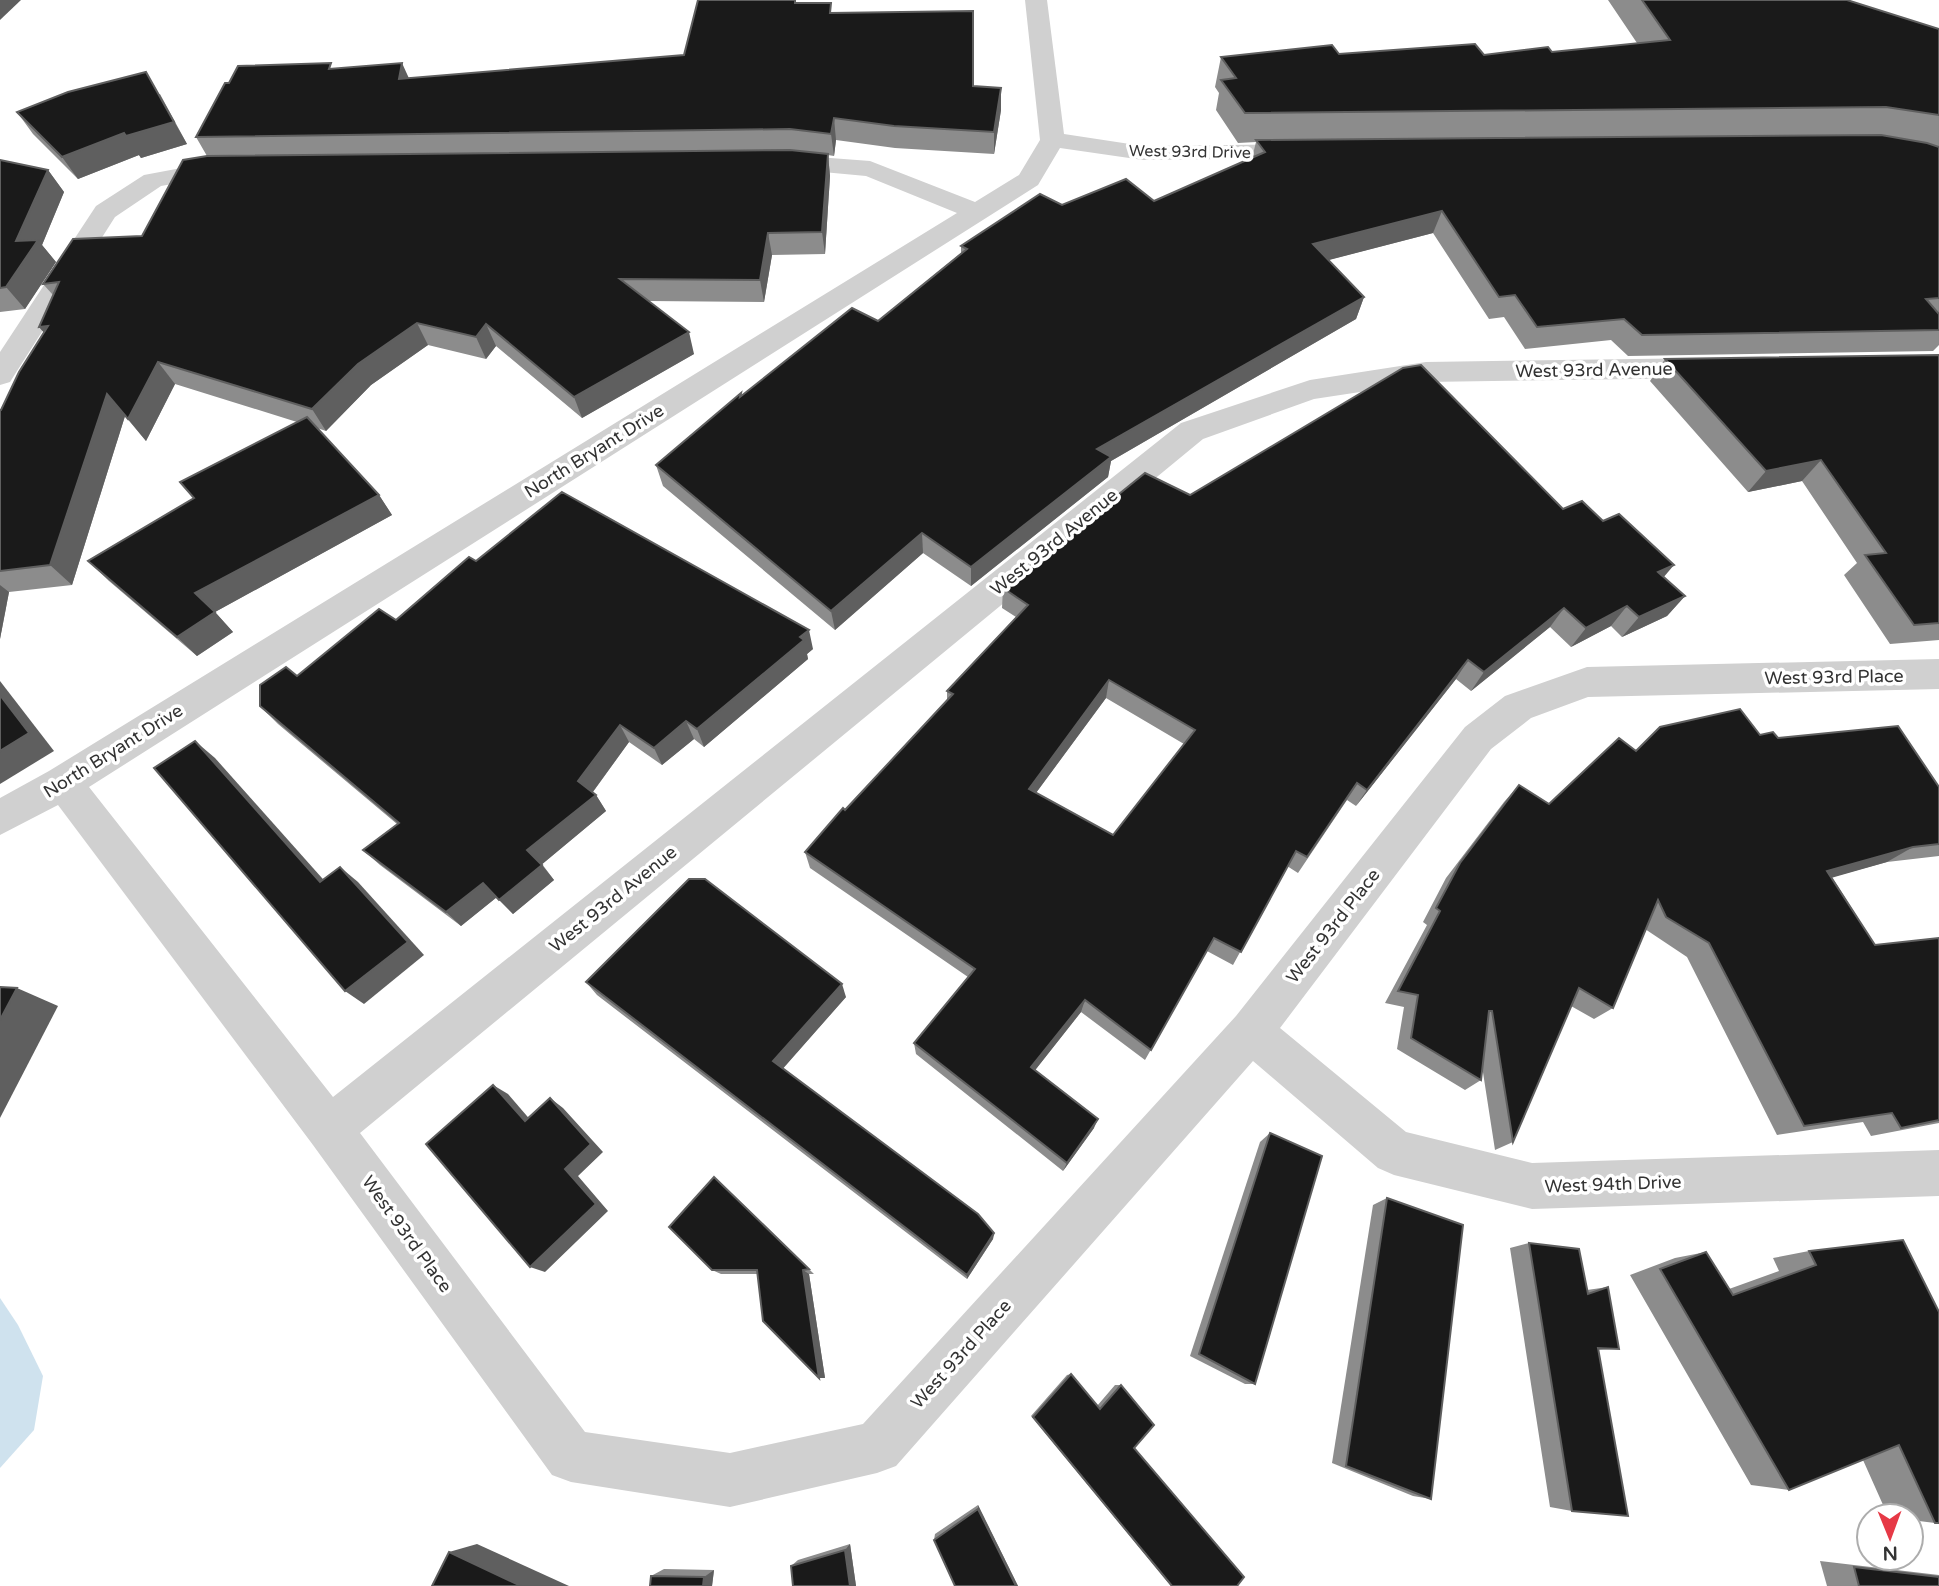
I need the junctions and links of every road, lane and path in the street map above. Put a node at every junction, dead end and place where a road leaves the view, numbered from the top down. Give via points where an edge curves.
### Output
1 (1036, 0) edge
2 (1052, 140) junction
3 (1324, 151) edge
4 (751, 162) edge
5 (248, 168) edge
6 (978, 212) junction
7 (1745, 367) edge
8 (0, 375) edge
9 (1939, 674) edge
10 (62, 783) junction
11 (0, 818) edge
12 (1251, 1031) junction
13 (329, 1129) junction
14 (1938, 1174) edge

1 - 2 street
2 - 3 street, West 93rd Drive via 1143,152
2 - 6 street, North Bryant Drive via 1029,180
4 - 6 street via 870,169
5 - 8 street via 220,168 153,180 105,212
6 - 10 street, North Bryant Drive
7 - 13 street, West 93rd Avenue via 1426,372 1310,390 1192,431
9 - 12 street, West 93rd Place via 1587,682 1518,707 1478,738
10 - 11 street, North Bryant Drive
10 - 13 street, West 93rd Place
12 - 13 street, West 93rd Place via 877,1447 730,1480 571,1457
12 - 14 street, West 94th Drive via 1394,1152 1532,1186

